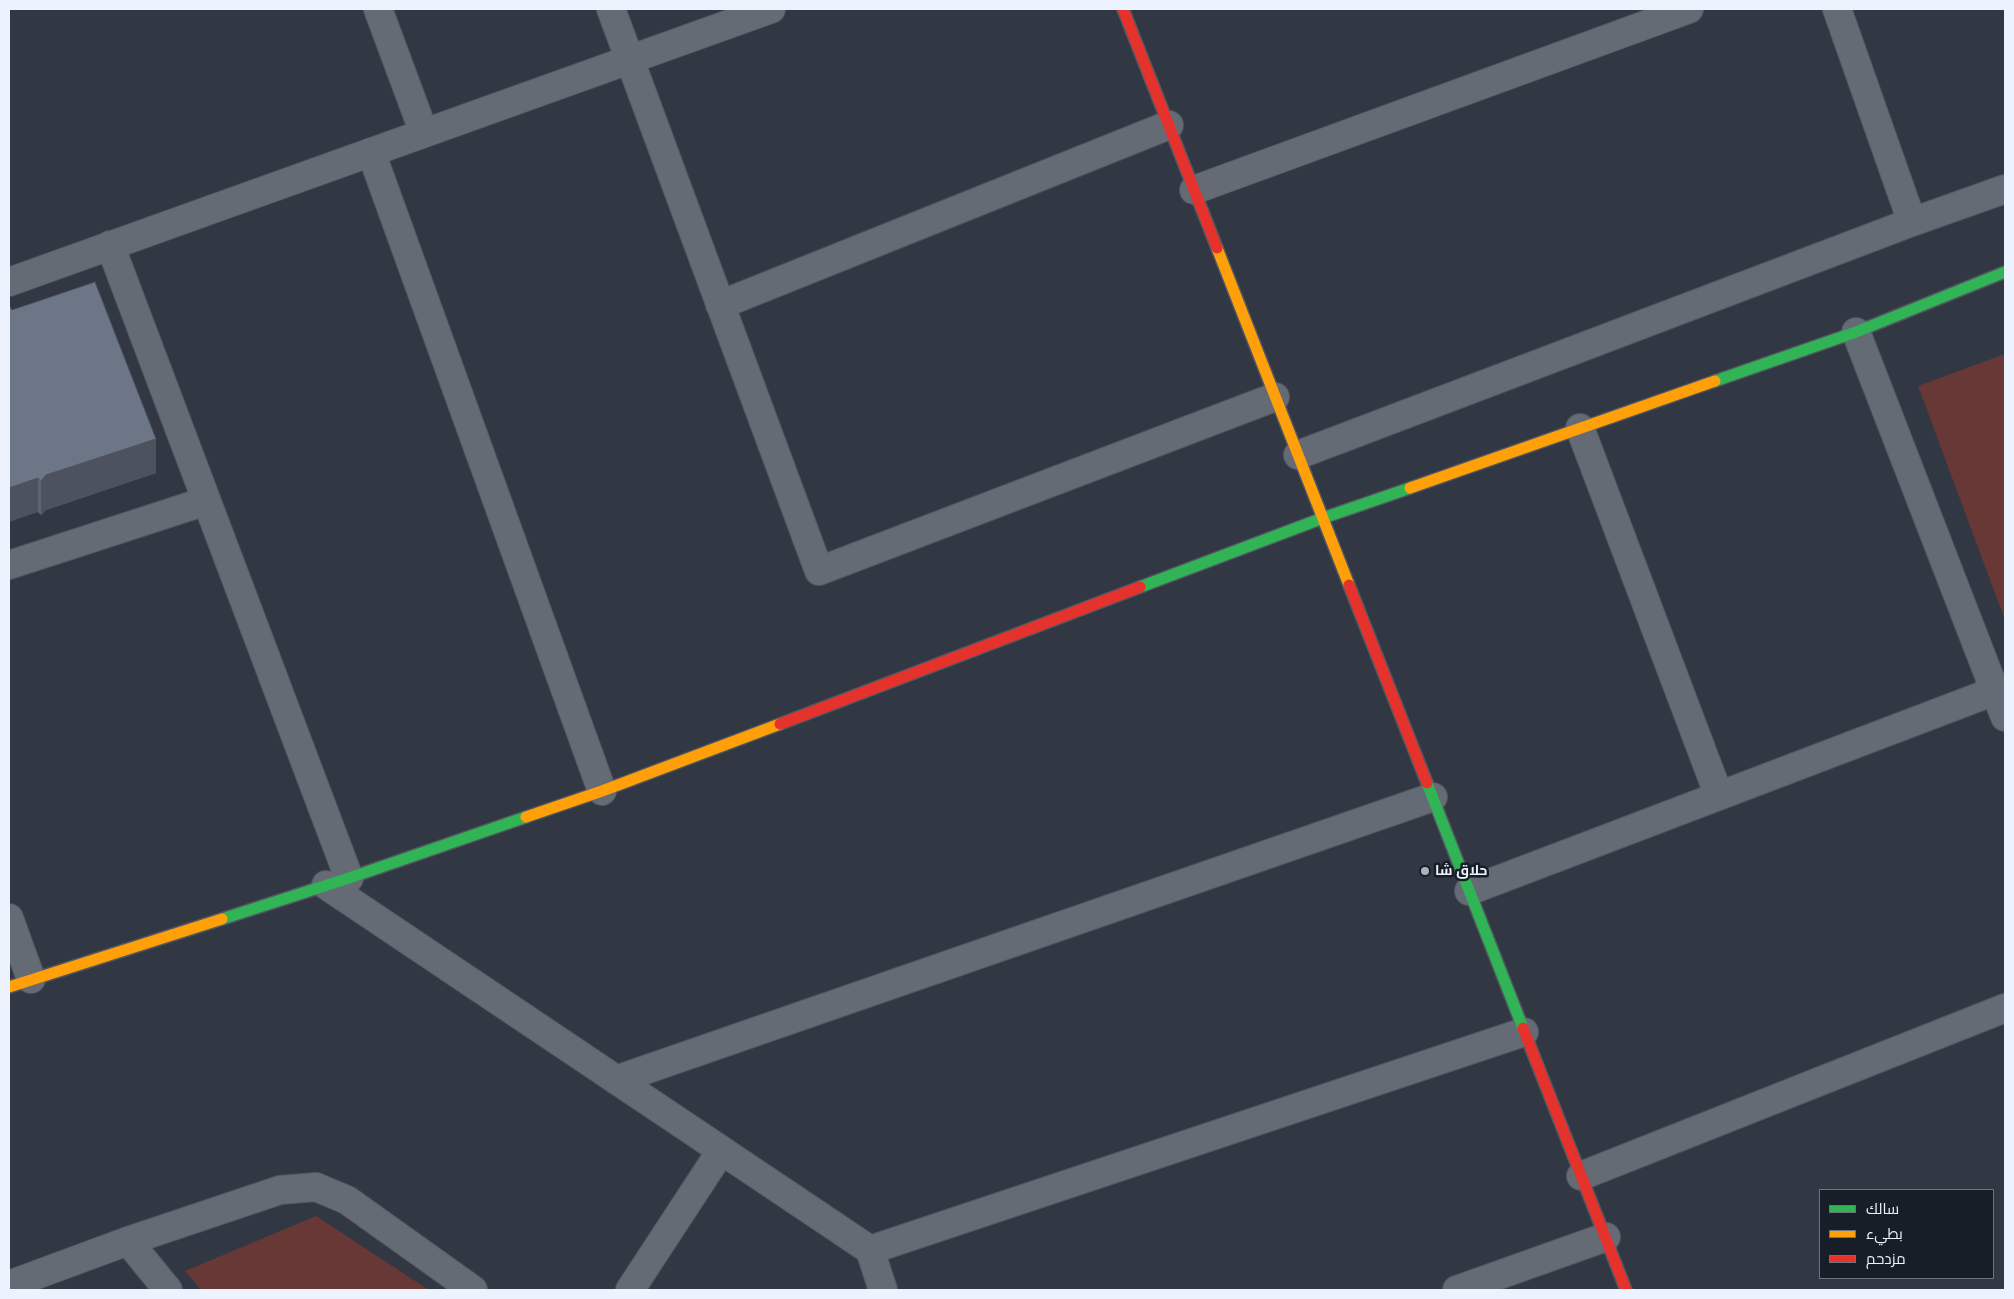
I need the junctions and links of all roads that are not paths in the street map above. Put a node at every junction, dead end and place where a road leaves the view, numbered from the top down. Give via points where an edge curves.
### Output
1 (378, 9) edge
2 (611, 9) edge
3 (771, 9) edge
4 (1123, 9) edge
5 (1689, 9) edge
6 (1837, 9) edge
7 (629, 60) junction
8 (1169, 125) junction
9 (424, 133) junction
10 (371, 152) junction
11 (2005, 189) edge
12 (1194, 190) junction
13 (1912, 222) junction
14 (110, 245) junction
15 (2005, 272) edge
16 (9, 282) edge
17 (720, 304) junction
18 (1856, 332) junction
19 (1275, 397) junction
20 (1580, 428) junction
21 (1298, 455) junction
22 (206, 501) junction
23 (1323, 518) junction
24 (9, 565) edge
25 (2000, 689) edge
26 (2005, 717) edge
27 (602, 791) junction
28 (1719, 796) junction
29 (1433, 797) junction
30 (338, 881) junction
31 (1469, 891) junction
32 (9, 918) edge
33 (20, 983) edge
34 (2005, 1008) edge
35 (1524, 1032) junction
36 (616, 1080) junction
37 (721, 1151) junction
38 (1581, 1176) junction
39 (1606, 1238) junction
40 (128, 1241) junction
41 (870, 1250) junction
42 (9, 1284) edge
43 (168, 1290) edge
44 (473, 1290) edge
45 (630, 1290) edge
46 (883, 1290) edge
47 (1457, 1290) edge
48 (1626, 1290) edge

1 - 9 street
2 - 7 street
3 - 7 street
4 - 8 street
5 - 12 street
6 - 13 street
7 - 9 street
7 - 17 street
8 - 12 street
8 - 17 street
9 - 10 street
10 - 14 street
10 - 27 street
11 - 13 street
12 - 19 street
13 - 21 street
14 - 16 street
14 - 22 street
15 - 18 street
17 - 19 street via 819,571
18 - 20 street
18 - 25 street
19 - 21 street
20 - 23 street
20 - 28 street
21 - 23 street
22 - 24 street
22 - 30 street
23 - 27 street
23 - 29 street
25 - 26 street
25 - 28 street
27 - 30 street
28 - 31 street
29 - 31 street
29 - 36 street
30 - 33 street
30 - 36 street
31 - 35 street
32 - 33 street
34 - 38 street
35 - 38 street
35 - 41 street
36 - 37 street
37 - 41 street
37 - 45 street
38 - 39 street
39 - 47 street
39 - 48 street
40 - 42 street
40 - 43 street
40 - 44 street via 280,1190 316,1187 348,1200
41 - 46 street

